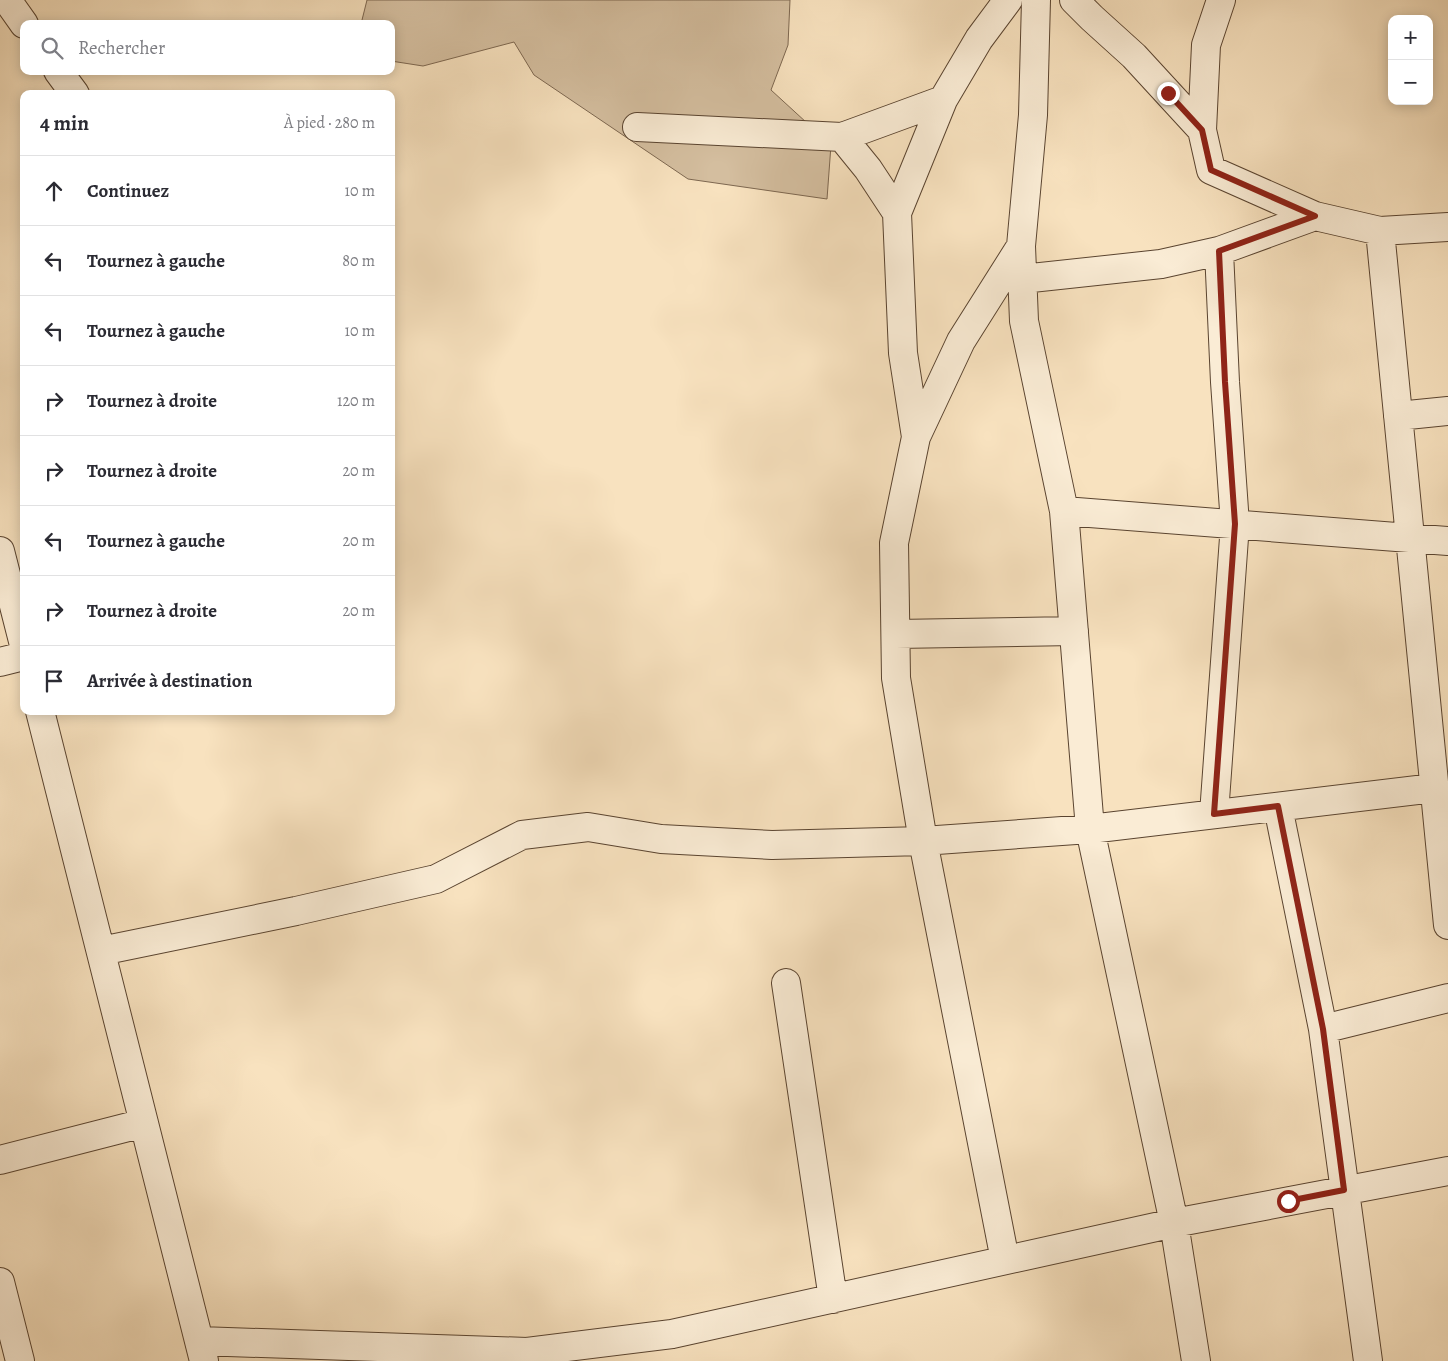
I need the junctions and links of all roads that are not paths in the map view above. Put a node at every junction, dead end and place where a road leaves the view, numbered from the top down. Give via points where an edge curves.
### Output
1 (7, 0) edge
2 (1008, 0) edge
3 (1036, 0) edge
4 (1074, 0) edge
5 (1221, 0) edge
6 (21, 20) edge
7 (61, 75) edge
8 (72, 90) edge
9 (943, 100) junction
10 (637, 127) dead end
11 (1202, 130) junction
12 (842, 137) junction
13 (897, 214) junction
14 (1315, 216) junction
15 (1448, 228) edge
16 (1380, 231) junction
17 (1021, 246) junction
18 (1219, 251) junction
19 (1022, 279) junction
20 (1448, 411) edge
21 (1398, 416) junction
22 (916, 437) junction
23 (1064, 511) junction
24 (1235, 524) junction
25 (1410, 538) junction
26 (1448, 541) edge
27 (0, 551) edge
28 (20, 630) edge
29 (1074, 631) junction
30 (896, 634) junction
31 (20, 657) edge
32 (0, 662) edge
33 (41, 715) edge
34 (1434, 788) junction
35 (1278, 806) junction
36 (1214, 814) junction
37 (1090, 830) junction
38 (923, 841) junction
39 (1448, 924) edge
40 (101, 951) junction
41 (786, 983) dead end
42 (1448, 998) edge
43 (1323, 1029) junction
44 (144, 1123) junction
45 (0, 1160) edge
46 (1448, 1171) edge
47 (1344, 1190) junction
48 (1174, 1223) junction
49 (1005, 1260) junction
50 (0, 1282) edge
51 (833, 1299) junction
52 (201, 1351) edge
53 (20, 1361) edge
54 (1196, 1361) edge
55 (1368, 1361) edge

1 - 6 street
2 - 9 street
3 - 17 street via 1032,115
4 - 11 street via 1134,56
5 - 11 street via 1206,45
7 - 8 street
9 - 12 street
9 - 13 street
10 - 12 street
11 - 14 street via 1211,170
12 - 13 street via 868,169
13 - 22 street via 903,354
14 - 16 street
14 - 18 street
15 - 16 street
16 - 21 street
17 - 19 street
17 - 22 street via 961,341
18 - 19 street via 1161,264
18 - 24 street
19 - 23 street via 1024,321
20 - 21 street
21 - 25 street
22 - 30 street via 894,543
23 - 24 street
23 - 29 street
24 - 25 street
24 - 36 street
25 - 26 street
25 - 34 street
27 - 28 street
29 - 30 street
29 - 37 street
30 - 38 street via 896,678
31 - 32 street
33 - 40 street
34 - 35 street
34 - 39 street
35 - 36 street
35 - 43 street
36 - 37 street
37 - 38 street
37 - 48 street
38 - 40 street via 772,845 661,838 588,827 522,834 436,879
38 - 49 street
40 - 44 street
41 - 51 street
42 - 43 street
43 - 47 street
44 - 45 street
44 - 52 street
46 - 47 street
47 - 48 street
47 - 55 street
48 - 49 street
48 - 54 street
49 - 51 street
50 - 53 street
51 - 52 street via 672,1334 527,1352

